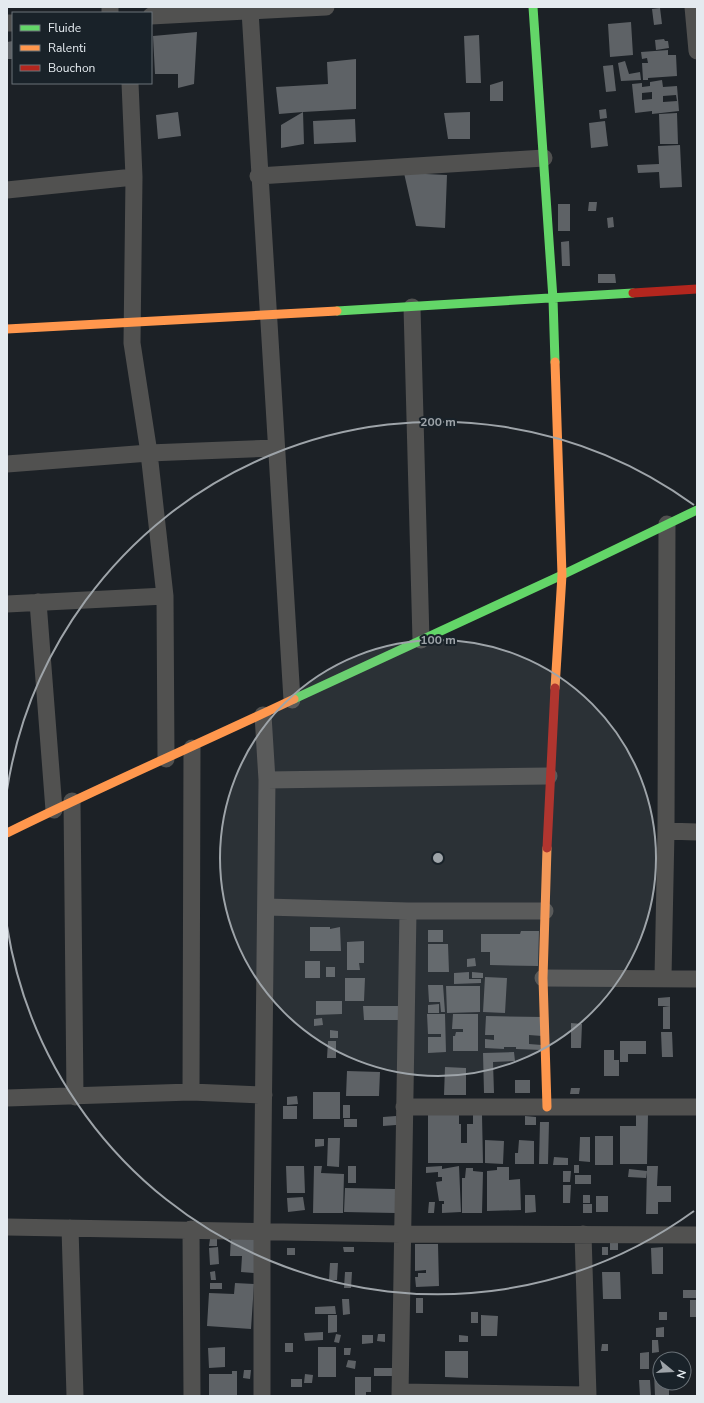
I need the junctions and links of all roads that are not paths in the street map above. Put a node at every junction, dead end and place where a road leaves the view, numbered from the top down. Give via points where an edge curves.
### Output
1 (326, 7) edge
2 (534, 7) edge
3 (693, 7) edge
4 (250, 11) junction
5 (152, 16) edge
6 (697, 51) edge
7 (130, 84) edge
8 (544, 158) junction
9 (258, 176) junction
10 (134, 177) junction
11 (7, 190) edge
12 (697, 289) edge
13 (553, 299) junction
14 (412, 307) junction
15 (268, 314) junction
16 (132, 322) junction
17 (7, 330) edge
18 (276, 448) junction
19 (149, 454) junction
20 (7, 464) edge
21 (697, 510) edge
22 (667, 524) junction
23 (562, 575) junction
24 (165, 596) junction
25 (38, 602) junction
26 (7, 604) edge
27 (421, 640) junction
28 (292, 700) junction
29 (263, 715) junction
30 (192, 748) junction
31 (166, 759) junction
32 (549, 776) junction
33 (267, 780) junction
34 (72, 801) junction
35 (54, 810) junction
36 (666, 831) junction
37 (697, 832) edge
38 (7, 833) edge
39 (266, 907) junction
40 (408, 911) junction
41 (545, 911) junction
42 (544, 978) junction
43 (663, 978) junction
44 (697, 978) edge
45 (192, 1092) junction
46 (264, 1095) junction
47 (75, 1097) junction
48 (7, 1098) edge
49 (404, 1107) junction
50 (547, 1107) junction
51 (697, 1107) edge
52 (7, 1227) edge
53 (70, 1228) junction
54 (191, 1230) junction
55 (262, 1232) junction
56 (401, 1234) junction
57 (583, 1234) junction
58 (697, 1235) edge
59 (400, 1394) edge
60 (588, 1395) edge
61 (75, 1396) edge
62 (192, 1396) edge
63 (262, 1396) edge

1 - 4 street
2 - 8 street
3 - 6 street
4 - 5 street
4 - 9 street
7 - 10 street
8 - 9 street
8 - 13 street
9 - 15 street
10 - 11 street
10 - 16 street
12 - 13 street
13 - 14 street
13 - 23 street
14 - 15 street
14 - 27 street
15 - 16 street
15 - 18 street
16 - 17 street
16 - 19 street via 132,343
18 - 19 street
18 - 28 street
19 - 20 street
19 - 24 street
21 - 22 street
22 - 23 street
22 - 36 street
23 - 27 street
23 - 32 street
24 - 25 street
24 - 31 street
25 - 26 street
25 - 35 street
27 - 28 street
28 - 29 street
29 - 30 street
29 - 33 street
30 - 31 street
30 - 45 street
31 - 34 street
32 - 33 street
32 - 41 street
33 - 39 street
34 - 35 street
34 - 47 street
35 - 38 street
36 - 37 street
36 - 43 street
39 - 40 street
39 - 46 street
40 - 41 street
40 - 49 street
41 - 42 street
42 - 43 street
42 - 50 street
43 - 44 street
45 - 46 street
45 - 47 street
46 - 55 street
47 - 48 street
49 - 50 street
49 - 56 street
50 - 51 street
52 - 53 street
53 - 54 street
53 - 61 street
54 - 55 street
54 - 62 street
55 - 56 street
55 - 63 street
56 - 57 street
56 - 59 street
57 - 58 street
57 - 60 street
59 - 60 street

